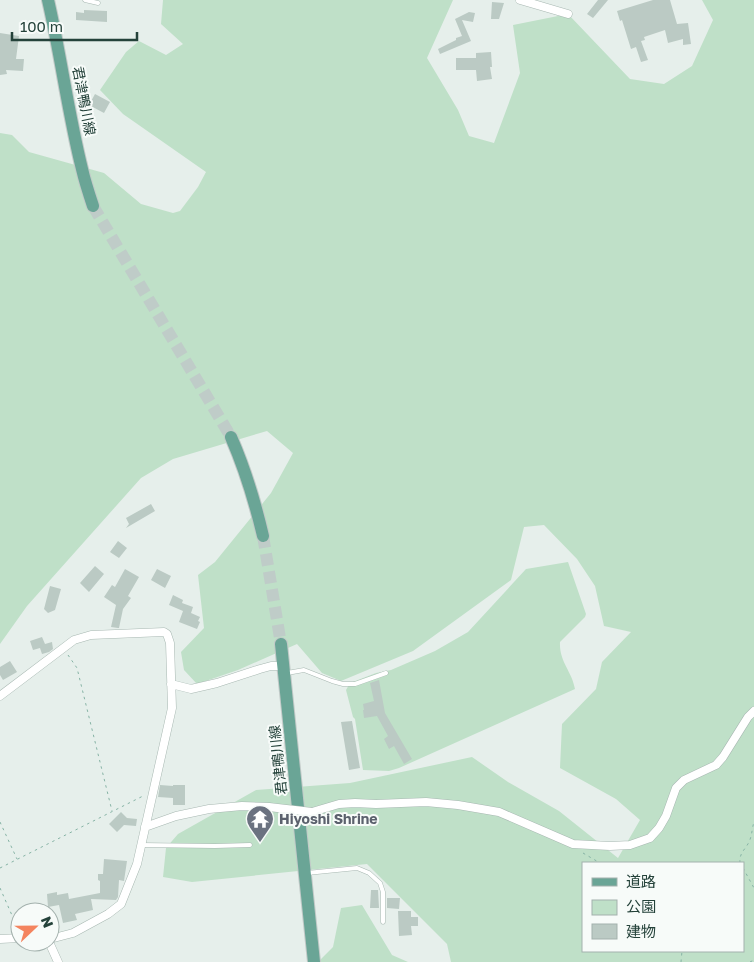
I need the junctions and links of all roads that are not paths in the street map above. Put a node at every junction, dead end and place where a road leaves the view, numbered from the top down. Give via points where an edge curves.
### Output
1 (48, 0) edge
2 (86, 0) edge
3 (520, 0) edge
4 (98, 3) dead end
5 (568, 14) dead end
6 (92, 206) tunnel mouth
7 (231, 437) tunnel mouth
8 (263, 536) tunnel mouth
9 (281, 644) tunnel mouth
10 (284, 670) junction
11 (386, 673) dead end
12 (171, 684) junction
13 (0, 696) edge
14 (754, 710) edge
15 (144, 827) junction
16 (250, 844) dead end
17 (141, 845) junction
18 (305, 873) junction
19 (383, 922) dead end
20 (60, 937) edge
21 (314, 962) edge

1 - 6 main road, 君津鴨川線
2 - 4 lane
3 - 5 street
7 - 8 main road via 245,472
9 - 10 main road, 君津鴨川線
10 - 11 lane via 304,670 343,684 355,684
10 - 12 street via 271,666 191,689
10 - 18 main road, 君津鴨川線
12 - 13 street via 170,643 164,632 91,635 74,640
12 - 15 street via 172,708
14 - 15 street, bridge via 716,765 684,780 676,788 666,816 650,838 630,845 573,844 499,812 426,802 355,802 312,812 242,806 176,816
15 - 17 street
16 - 17 lane
17 - 20 street via 121,904 108,914
18 - 19 lane via 357,868 369,873 383,892
18 - 21 main road, 君津鴨川線

